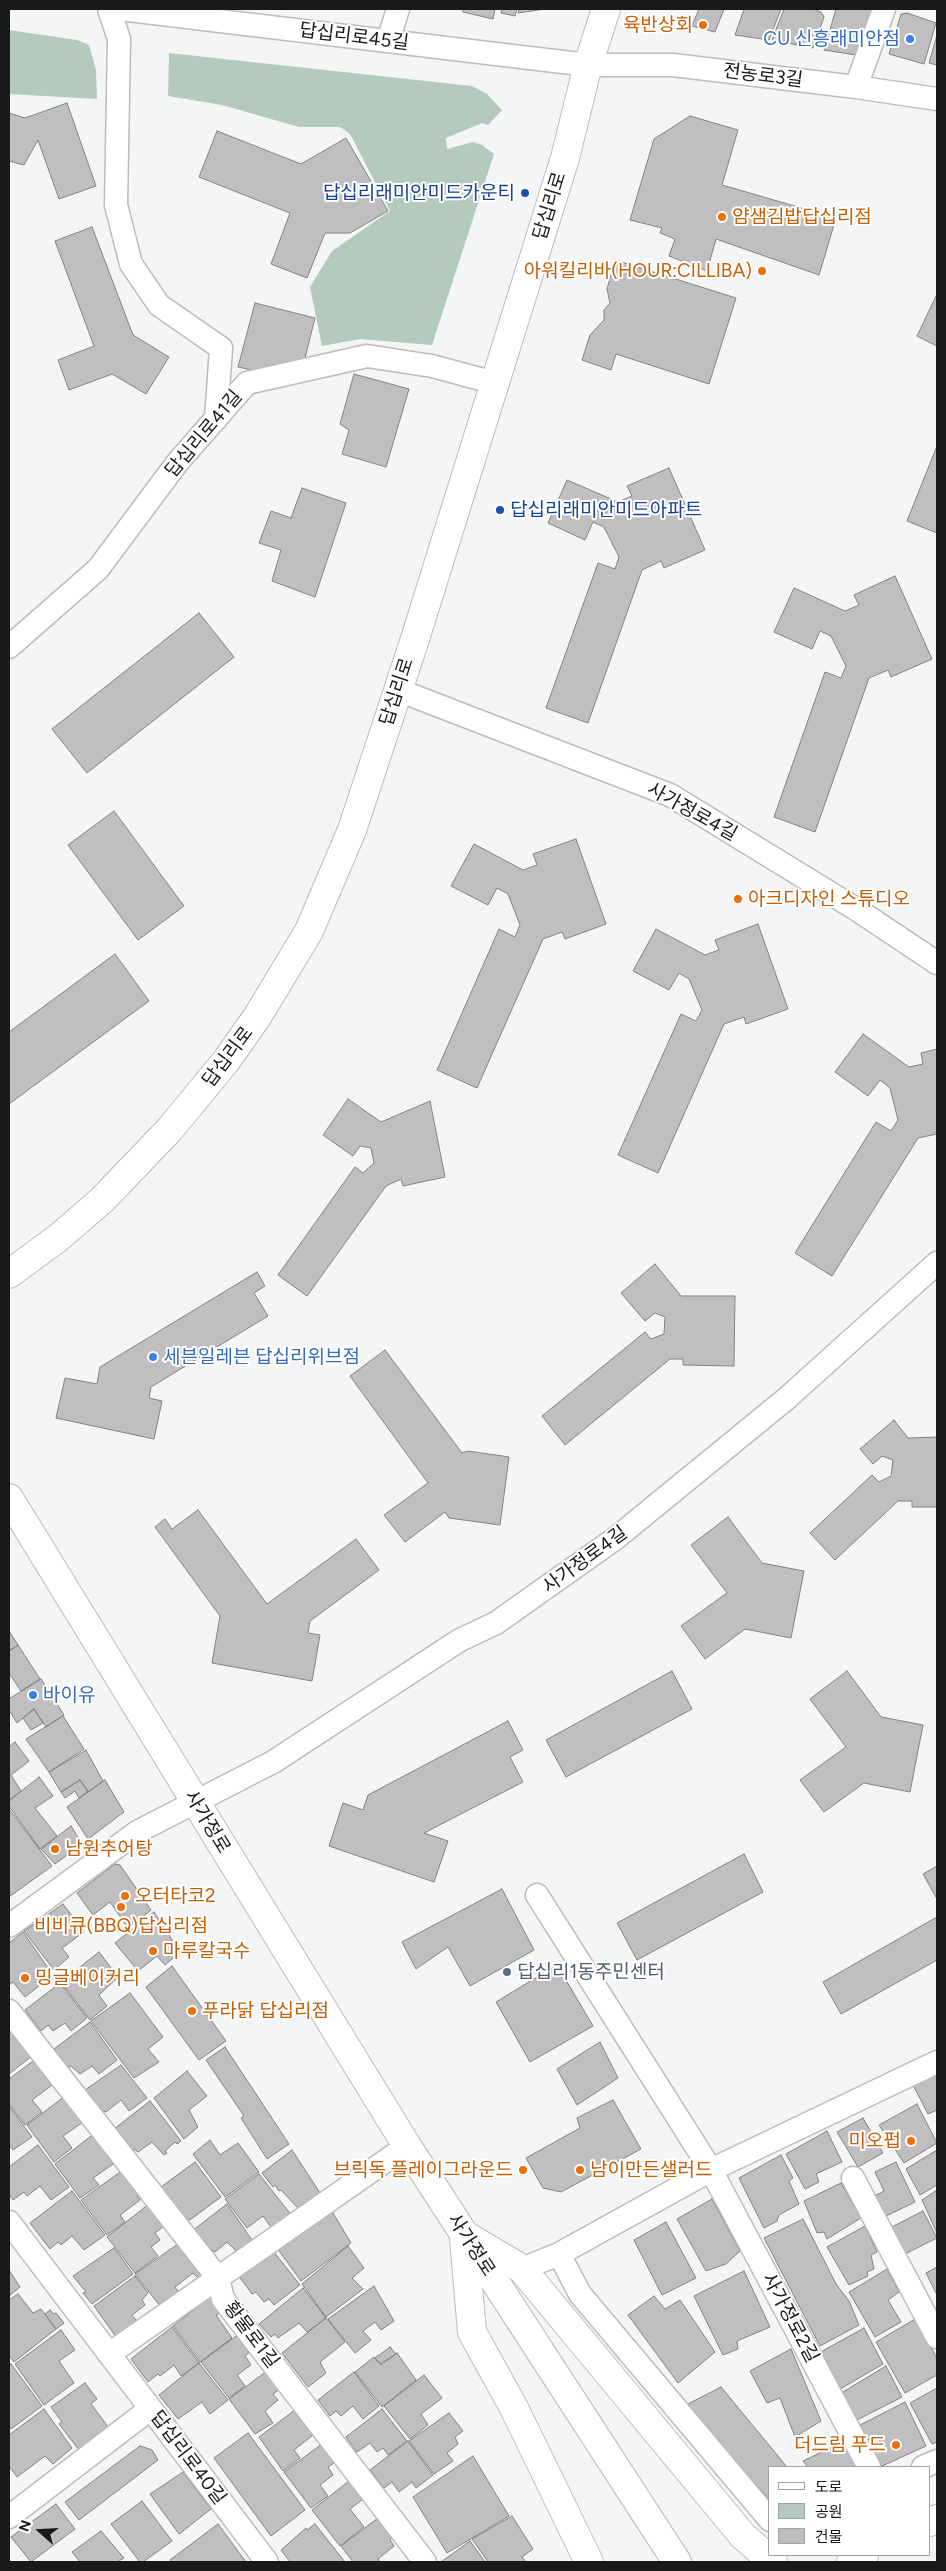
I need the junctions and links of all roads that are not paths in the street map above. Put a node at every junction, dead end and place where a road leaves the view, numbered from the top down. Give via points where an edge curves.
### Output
1 (109, 9) edge
2 (120, 9) edge
3 (398, 9) edge
4 (606, 9) edge
5 (884, 9) edge
6 (388, 41) junction
7 (588, 65) junction
8 (856, 87) junction
9 (937, 99) edge
10 (494, 383) junction
11 (216, 419) junction
12 (9, 647) edge
13 (398, 690) junction
14 (937, 963) edge
15 (937, 1263) edge
16 (9, 1274) edge
17 (9, 1498) edge
18 (195, 1803) junction
19 (537, 1895) dead end
20 (9, 1926) edge
21 (9, 2011) edge
22 (937, 2062) edge
23 (407, 2146) junction
24 (711, 2170) junction
25 (853, 2178) dead end
26 (9, 2222) edge
27 (464, 2235) junction
28 (559, 2254) junction
29 (522, 2269) junction
30 (218, 2278) junction
31 (937, 2337) edge
32 (109, 2354) junction
33 (150, 2409) junction
34 (937, 2461) edge
35 (868, 2466) edge
36 (925, 2466) edge
37 (11, 2512) edge
38 (768, 2518) edge
39 (267, 2562) edge
40 (425, 2562) edge
41 (589, 2562) edge
42 (677, 2562) edge
43 (773, 2562) edge

1 - 11 street via 119,38 116,204 131,264 159,305 221,348
2 - 6 street, 답십리로45길
3 - 6 street
4 - 7 main road, 답십리로
5 - 8 street
6 - 7 street, 답십리로45길
7 - 8 street, 전농로3길 via 673,65
7 - 10 main road, 답십리로 via 565,158
8 - 9 street, 전농로3길
10 - 11 street, 답십리로41길 via 432,366 367,356 247,383
10 - 13 main road, 답십리로
11 - 12 street, 답십리로41길 via 178,463 98,569
13 - 14 street, 사가정로4길 via 670,795 856,909
13 - 16 main road, 답십리로 via 352,830 309,931 258,1017 200,1095 135,1167 58,1238
15 - 18 street, 사가정로4길 via 786,1399 616,1538 496,1623 460,1640 273,1762
17 - 18 main road, 사가정로
18 - 20 street, 사가정로4길 via 137,1832
18 - 23 main road, 사가정로
19 - 24 street, 사가정로2길
21 - 30 street, 황물로1길
22 - 24 street
23 - 27 main road, 사가정로
23 - 30 street
24 - 28 street
24 - 35 street, 사가정로2길
25 - 31 street
26 - 32 street, 답십리로40길
27 - 29 main road
27 - 41 main road via 472,2332 514,2408
27 - 42 main road, 사가정로
28 - 29 street
28 - 38 street via 580,2294
29 - 43 main road via 743,2536
30 - 32 street
30 - 40 street, 황물로1길 via 223,2300
32 - 33 street, 답십리로40길
33 - 37 street
33 - 39 street, 답십리로40길
34 - 36 street

